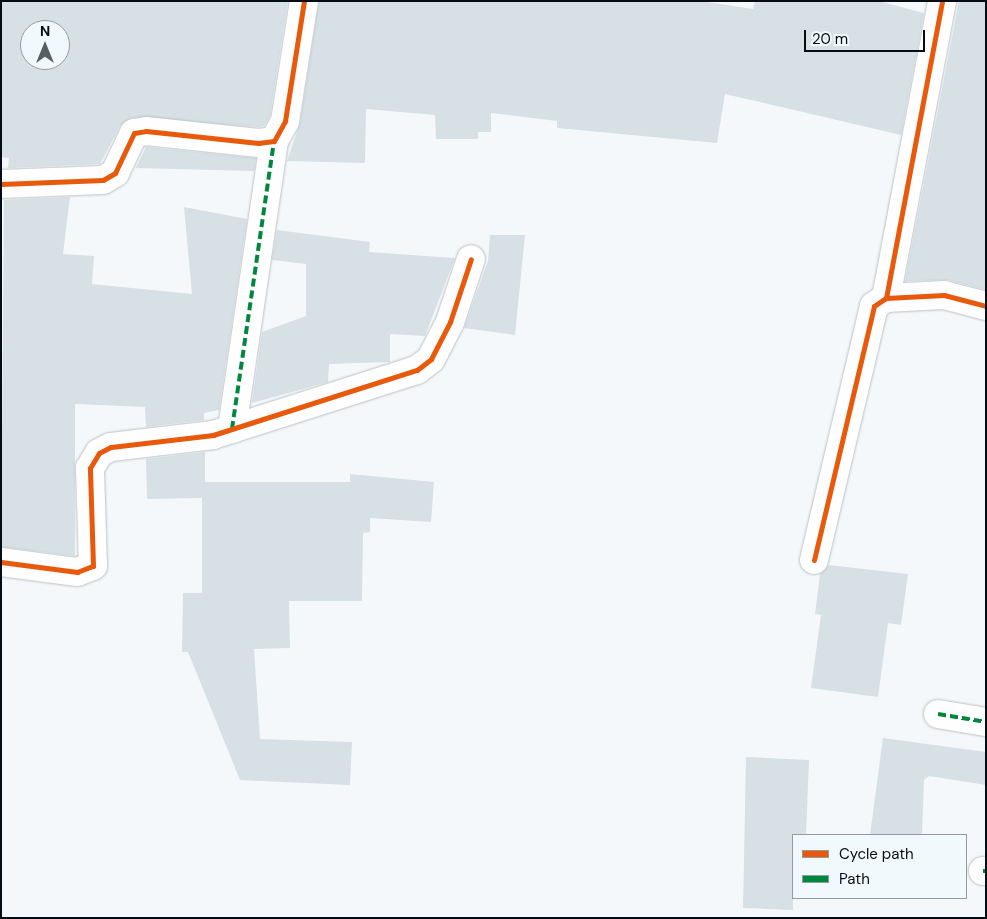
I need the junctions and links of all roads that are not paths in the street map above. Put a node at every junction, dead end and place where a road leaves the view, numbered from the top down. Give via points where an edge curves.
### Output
1 (304, 1) edge
2 (942, 1) edge
3 (274, 141) junction
4 (1, 184) edge
5 (471, 259) dead end
6 (886, 298) junction
7 (986, 306) edge
8 (232, 429) junction
9 (814, 560) dead end
10 (1, 562) edge
11 (938, 714) dead end
12 (986, 722) edge

1 - 3 street via 285,121
2 - 6 street
3 - 4 street via 258,143 146,131 134,133 125,143 115,173 103,180
3 - 8 street
5 - 8 street via 450,322 427,363
6 - 7 street via 944,295
6 - 9 street via 874,306 870,317
8 - 10 street via 111,447 99,454 90,468 92,566 87,571
11 - 12 street

